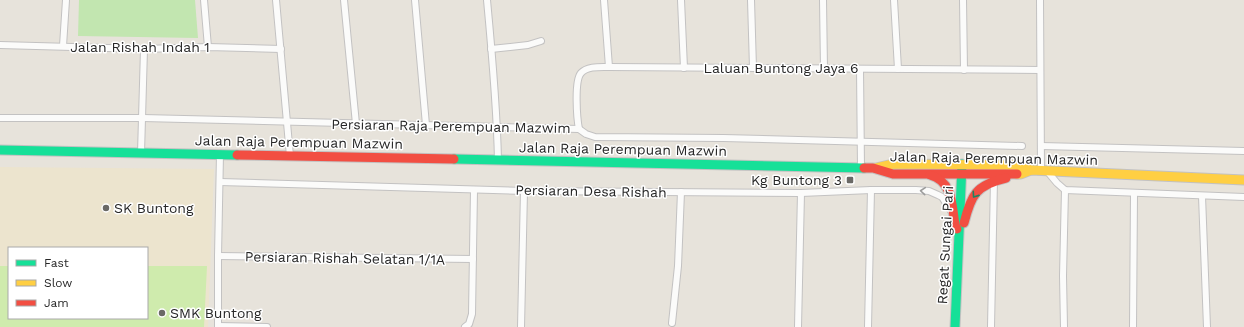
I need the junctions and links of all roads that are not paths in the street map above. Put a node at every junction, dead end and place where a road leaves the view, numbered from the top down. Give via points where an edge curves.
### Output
1 (66, 0) edge
2 (204, 0) edge
3 (276, 0) edge
4 (344, 0) edge
5 (415, 0) edge
6 (486, 0) edge
7 (604, 0) edge
8 (681, 0) edge
9 (752, 0) edge
10 (823, 0) edge
11 (894, 0) edge
12 (963, 0) edge
13 (1040, 0) edge
14 (541, 41) dead end
15 (0, 45) edge
16 (63, 46) junction
17 (208, 47) junction
18 (144, 48) junction
19 (280, 49) junction
20 (492, 49) junction
21 (609, 67) junction
22 (684, 68) junction
23 (753, 68) junction
24 (824, 69) junction
25 (860, 69) junction
26 (898, 69) junction
27 (964, 70) junction
28 (1040, 70) junction
29 (0, 118) edge
30 (143, 118) junction
31 (286, 122) junction
32 (356, 124) junction
33 (426, 125) junction
34 (497, 127) junction
35 (579, 130) junction
36 (861, 141) junction
37 (1022, 146) dead end
38 (1040, 146) junction
39 (0, 150) edge
40 (1244, 151) edge
41 (141, 153) junction
42 (220, 154) junction
43 (290, 156) junction
44 (498, 161) junction
45 (862, 168) junction
46 (873, 168) junction
47 (962, 169) junction
48 (1039, 171) junction
49 (918, 173) junction
50 (1021, 174) junction
51 (1244, 174) edge
52 (1216, 179) junction
53 (994, 180) junction
54 (1244, 180) edge
55 (220, 182) junction
56 (474, 190) junction
57 (871, 190) junction
58 (1065, 190) junction
59 (524, 191) junction
60 (681, 192) junction
61 (801, 193) junction
62 (1134, 194) junction
63 (1202, 196) junction
64 (1244, 197) edge
65 (953, 212) junction
66 (960, 233) junction
67 (218, 256) junction
68 (473, 259) junction
69 (672, 323) dead end
70 (218, 326) edge
71 (267, 327) edge
72 (465, 327) edge
73 (521, 327) edge
74 (798, 327) edge
75 (868, 327) edge
76 (955, 327) edge
77 (991, 327) edge
78 (1064, 327) edge
79 (1133, 327) edge
80 (1207, 327) edge

1 - 16 street
2 - 17 street
3 - 19 street
4 - 32 street
5 - 33 street
6 - 20 street
7 - 21 street
8 - 22 street
9 - 23 street
10 - 24 street
11 - 26 street
12 - 27 street
13 - 28 street
14 - 20 street
15 - 16 street, Jalan Rishah Indah 1
16 - 18 street, Jalan Rishah Indah 1
17 - 18 street, Jalan Rishah Indah 1
17 - 19 street, Jalan Rishah Indah 1
18 - 30 street
19 - 31 street
20 - 34 street
21 - 22 street, Laluan Buntong Jaya 6
21 - 35 street, Laluan Buntong Jaya 6 via 590,68 582,72 577,79
22 - 23 street, Laluan Buntong Jaya 6
23 - 24 street, Laluan Buntong Jaya 6
24 - 25 street, Laluan Buntong Jaya 6
25 - 26 street, Laluan Buntong Jaya 6
25 - 36 street
26 - 27 street, Laluan Buntong Jaya 6
27 - 28 street, Laluan Buntong Jaya 6
28 - 38 street
29 - 30 street, Persiaran Raja Perempuan Mazwim
30 - 31 street, Persiaran Raja Perempuan Mazwim
30 - 41 street
31 - 32 street, Persiaran Raja Perempuan Mazwim
31 - 43 street
32 - 33 street, Persiaran Raja Perempuan Mazwim
33 - 34 street, Persiaran Raja Perempuan Mazwim
34 - 35 street, Persiaran Raja Perempuan Mazwim
34 - 44 street
35 - 36 street, Persiaran Raja Perempuan Mazwim via 595,137
36 - 37 street, Persiaran Raja Perempuan Mazwim
36 - 45 street
38 - 40 street
38 - 48 street
39 - 41 main road, Jalan Raja Perempuan Mazwin
41 - 42 main road, Jalan Raja Perempuan Mazwin
42 - 43 main road, Jalan Raja Perempuan Mazwin
42 - 55 street
43 - 44 main road, Jalan Raja Perempuan Mazwin
44 - 45 main road, Jalan Raja Perempuan Mazwin
45 - 46 main road, Jalan Raja Perempuan Mazwin
46 - 47 main road via 893,164
46 - 49 main road, Jalan Raja Perempuan Mazwin via 893,174
47 - 48 main road via 1015,165
47 - 49 main road, Jalan Raja Perempuan Mazwin
47 - 50 main road, Jalan Raja Perempuan Mazwin
47 - 66 main road, Regat Sungai Pari
48 - 50 main road, Jalan Raja Perempuan Mazwin
48 - 52 main road, Jalan Raja Perempuan Mazwin
48 - 58 street
49 - 65 main road via 942,180 949,191
50 - 53 main road
51 - 52 main road
52 - 54 main road, Jalan Raja Perempuan Mazwin
53 -> 66 main road via 977,190
53 - 77 street
55 - 56 street, Persiaran Desa Rishah
55 - 67 street
56 - 59 street, Persiaran Desa Rishah
56 - 68 street
57 - 61 street, Persiaran Desa Rishah
65 -> 57 street, Persiaran Desa Rishah via 942,197 934,193 916,190
57 - 75 street
58 - 62 street
58 - 78 street
59 - 60 street, Persiaran Desa Rishah
59 - 73 street
60 - 61 street, Persiaran Desa Rishah
60 - 69 street via 678,266
61 - 74 street
62 - 63 street
62 - 79 street
63 - 64 street
63 - 80 street
65 - 66 main road via 955,225
66 - 76 main road, Regat Sungai Pari
67 - 68 street, Persiaran Rishah Selatan 1/1A
67 - 70 street
68 - 72 street via 472,314 469,324
70 - 71 street

